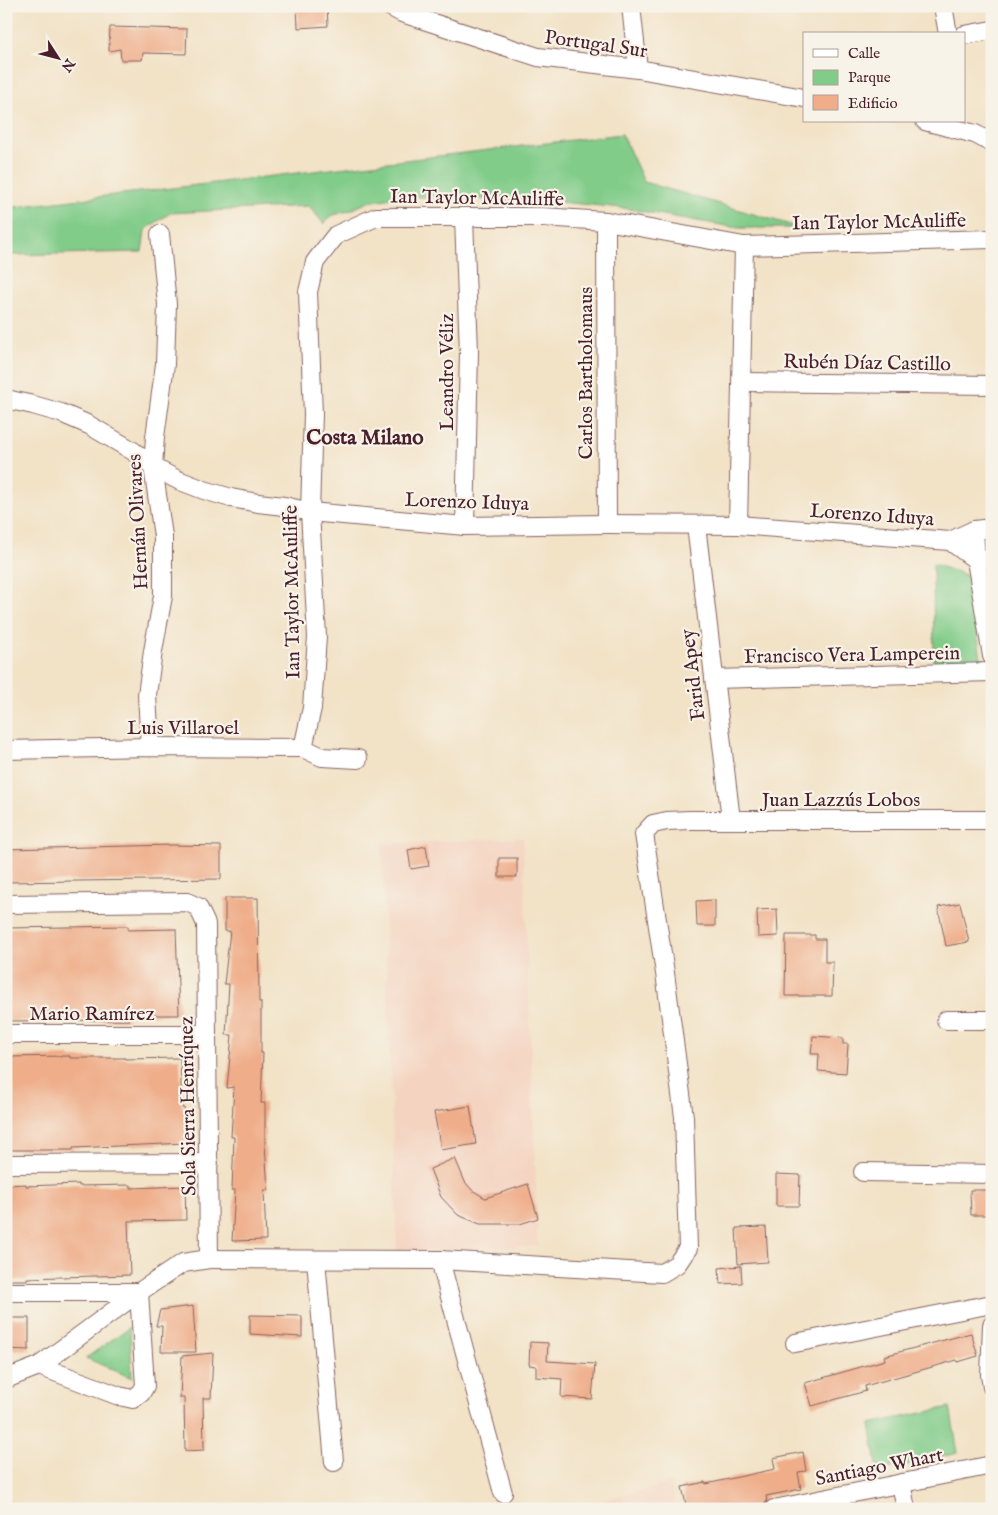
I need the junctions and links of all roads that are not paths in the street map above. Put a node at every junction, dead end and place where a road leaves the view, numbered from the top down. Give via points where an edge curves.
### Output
1 (389, 6) edge
2 (631, 6) edge
3 (943, 6) edge
4 (992, 30) edge
5 (948, 32) edge
6 (966, 35) edge
7 (638, 69) junction
8 (803, 98) edge
9 (929, 122) edge
10 (992, 143) edge
11 (464, 218) junction
12 (606, 222) junction
13 (160, 234) dead end
14 (992, 239) edge
15 (744, 246) junction
16 (741, 382) junction
17 (992, 385) edge
18 (6, 400) edge
19 (153, 467) junction
20 (310, 512) junction
21 (607, 524) junction
22 (696, 525) junction
23 (466, 526) junction
24 (738, 526) junction
25 (992, 528) edge
26 (974, 530) junction
27 (950, 541) junction
28 (984, 559) edge
29 (992, 656) edge
30 (992, 672) edge
31 (714, 679) junction
32 (150, 747) junction
33 (303, 748) junction
34 (6, 750) edge
35 (358, 759) dead end
36 (731, 820) junction
37 (992, 820) edge
38 (6, 904) edge
39 (946, 1020) dead end
40 (992, 1020) edge
41 (6, 1034) edge
42 (207, 1034) junction
43 (209, 1163) junction
44 (6, 1164) edge
45 (863, 1172) dead end
46 (992, 1174) edge
47 (209, 1259) junction
48 (316, 1260) junction
49 (440, 1260) junction
50 (6, 1292) edge
51 (139, 1292) junction
52 (992, 1304) edge
53 (992, 1325) edge
54 (795, 1343) dead end
55 (39, 1366) junction
56 (6, 1379) edge
57 (992, 1387) edge
58 (334, 1462) dead end
59 (992, 1465) edge
60 (901, 1483) junction
61 (503, 1493) dead end
62 (774, 1509) edge
63 (906, 1509) edge

1 - 7 street, Portugal Sur via 538,57
2 - 7 street
3 - 5 street
4 - 6 street
7 - 8 street, Portugal Sur
9 - 10 street via 975,134
11 - 12 street, Ian Taylor McAuliffe via 542,217
11 - 20 street, Ian Taylor McAuliffe via 376,217 336,235 315,262 308,292 313,414
11 - 23 street, Leandro Véliz via 469,352
12 - 15 street, Ian Taylor McAuliffe
12 - 21 street, Carlos Bartholomaus
13 - 19 street, Hernán Olivares via 166,312 165,364
14 - 15 street, Ian Taylor McAuliffe
15 - 16 street
16 - 17 street, Rubén Díaz Castillo
16 - 24 street
18 - 19 street, Lorenzo Iduya via 61,413 89,424 119,441
19 - 20 street, Lorenzo Iduya via 196,487 231,498
19 - 32 street, Hernán Olivares via 163,536 163,596 147,695
20 - 23 street, Lorenzo Iduya
20 - 33 street, Ian Taylor McAuliffe via 317,637 312,708
21 - 22 street, Lorenzo Iduya
21 - 23 street, Lorenzo Iduya
22 - 24 street, Lorenzo Iduya
22 - 31 street, Farid Apey
24 - 27 street, Lorenzo Iduya
25 - 26 street, Lorenzo Iduya
26 - 27 street, Lorenzo Iduya
26 - 28 street, Francisco Vera Lamperein
27 - 28 street, Lorenzo Iduya
28 - 29 street, Francisco Vera Lamperein
30 - 31 street, Francisco Vera Lamperein
31 - 36 street, Farid Apey
32 - 33 street, Luis Villaroel
32 - 34 street, Luis Villaroel
33 - 35 street, Luis Villaroel via 322,757
36 - 37 street, Juan Lazzús Lobos
36 - 49 street, Juan Lazzús Lobos via 667,821 653,824 644,834 684,1117 688,1248 677,1264 662,1273
38 - 42 street, Sola Sierra Henríquez via 187,902 198,907 206,924
39 - 40 street
41 - 42 street, Mario Ramírez
42 - 43 street, Sola Sierra Henríquez
43 - 44 street
43 - 47 street, Sola Sierra Henríquez
45 - 46 street
47 - 48 street
47 - 51 street via 183,1263
48 - 49 street
48 - 58 street
49 - 61 street
50 - 51 street
51 - 55 street
51 - 55 street via 145,1386 134,1399
52 - 54 street
53 - 57 street
55 - 56 street
59 - 60 street, Santiago Whart
60 - 62 street, Santiago Whart
60 - 63 street

